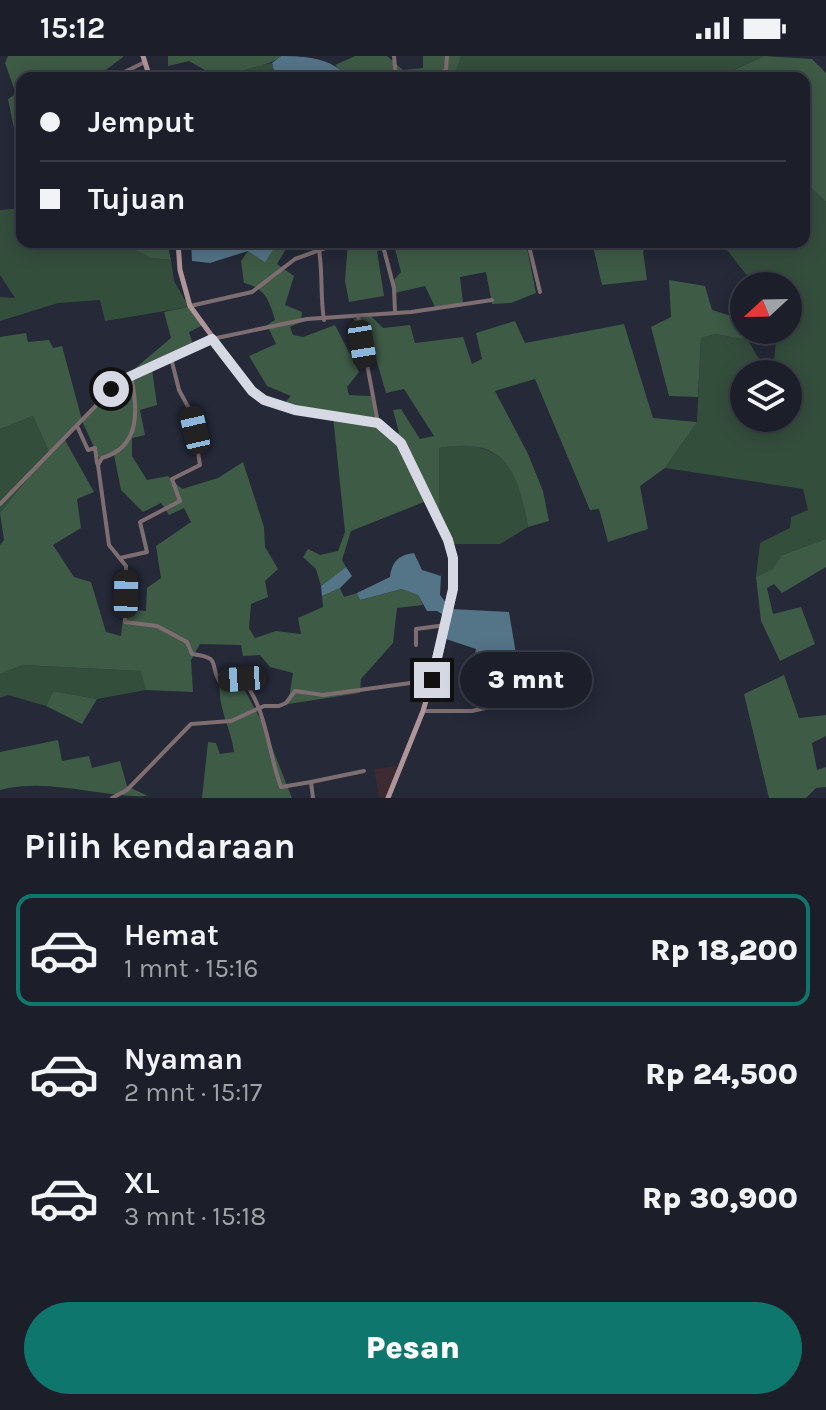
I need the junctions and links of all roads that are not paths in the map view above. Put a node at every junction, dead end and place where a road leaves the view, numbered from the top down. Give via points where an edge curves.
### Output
1 (144, 59) edge
2 (122, 72) edge
3 (178, 248) edge
4 (324, 248) edge
5 (384, 248) edge
6 (529, 248) edge
7 (319, 250) junction
8 (540, 292) dead end
9 (492, 300) dead end
10 (190, 306) junction
11 (395, 312) junction
12 (358, 316) junction
13 (324, 320) junction
14 (212, 339) junction
15 (171, 358) junction
16 (131, 376) junction
17 (378, 423) junction
18 (77, 426) junction
19 (98, 465) junction
20 (0, 504) edge
21 (120, 558) junction
22 (446, 625) junction
23 (416, 645) dead end
24 (432, 680) junction
25 (565, 690) dead end
26 (256, 709) junction
27 (423, 711) junction
28 (364, 771) dead end
29 (311, 782) junction
30 (112, 798) edge
31 (313, 798) edge
32 (388, 798) edge

1 - 2 street
3 - 10 street
4 - 7 street
5 - 11 street
6 - 8 street
7 - 10 street via 295,259 252,292
7 - 13 street
9 - 11 street
10 - 14 street
11 - 12 street
12 - 13 street
12 - 17 street
13 - 14 street via 269,325
14 - 15 street
14 - 17 street via 264,400
15 - 16 street
15 - 21 street via 192,414 200,465 172,479 180,501 140,522 147,552
16 - 18 street
16 - 19 street via 137,403 130,441
17 - 22 street via 401,443 451,547 453,589
18 - 19 street via 88,450 95,448
18 - 20 street
19 - 21 street via 109,545
21 - 26 street via 126,566 125,622 157,626 187,642 192,654 208,656 217,665 219,681 242,679
22 - 23 street via 416,629
22 - 24 street
24 - 26 street via 323,695 295,691 286,703
24 - 27 street
25 - 27 street via 472,711
26 - 29 street via 270,737 281,787
26 - 30 street via 231,721 191,724 127,790
27 - 32 street
28 - 29 street
29 - 31 street

